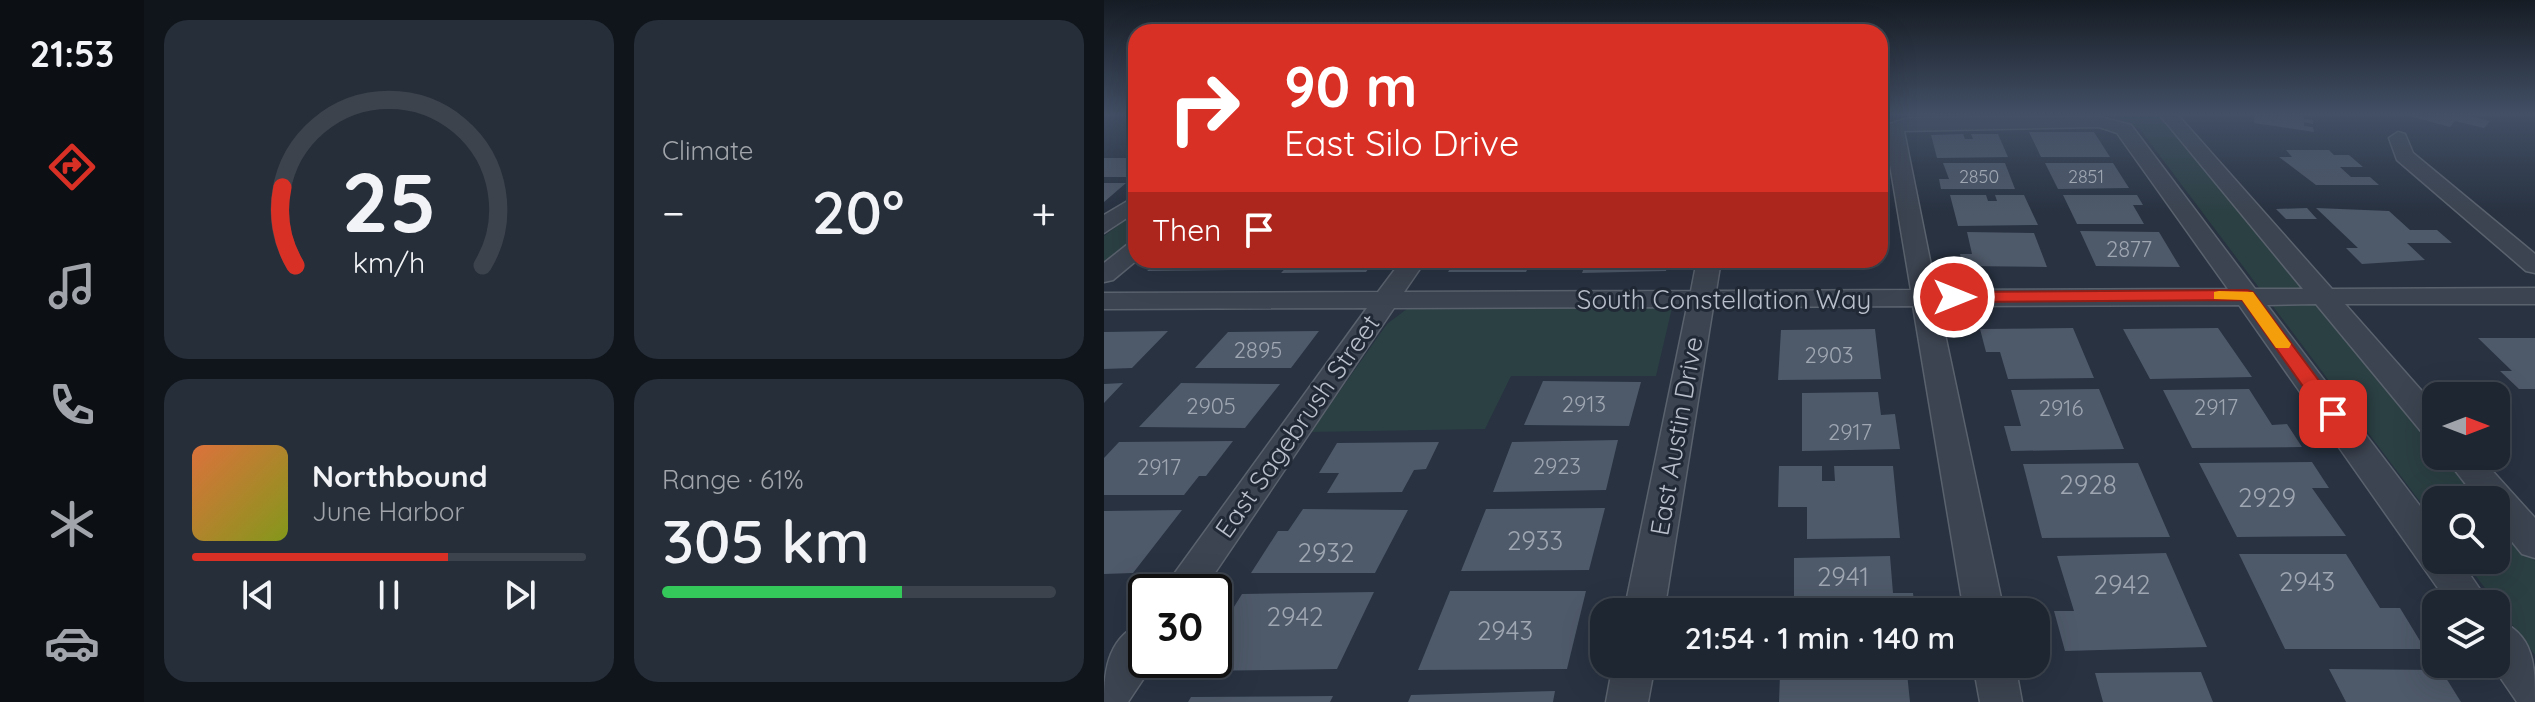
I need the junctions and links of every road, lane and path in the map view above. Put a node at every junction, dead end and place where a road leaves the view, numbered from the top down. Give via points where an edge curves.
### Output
1 (1896, 147) edge
2 (2139, 147) edge
3 (2196, 147) edge
4 (2401, 147) edge
5 (1128, 208) edge
6 (1104, 226) edge
7 (1128, 256) edge
8 (2535, 266) edge
9 (1408, 268) edge
10 (1707, 268) edge
11 (1104, 275) edge
12 (2247, 295) junction
13 (2535, 296) edge
14 (2324, 297) junction
15 (1925, 298) junction
16 (1701, 299) junction
17 (1386, 300) junction
18 (1104, 301) edge
19 (2422, 412) edge
20 (2472, 470) edge
21 (2422, 536) edge
22 (2535, 543) edge
23 (1193, 574) edge
24 (1647, 598) edge
25 (1981, 598) edge
26 (2510, 657) edge
27 (1128, 666) edge
28 (1631, 678) edge
29 (1997, 678) edge
30 (2535, 691) edge
31 (1104, 700) edge
32 (1627, 702) edge
33 (2001, 702) edge

1 - 15 street
2 - 12 street
3 - 14 street
4 - 8 street via 2404,156
5 - 6 street
7 - 11 street
9 - 17 street, East Sagebrush Street
10 - 16 street, East Austin Drive
12 - 14 street, South Constellation Way
12 - 15 street, South Constellation Way
12 - 21 street
13 - 14 street, South Constellation Way
14 - 19 street
15 - 16 street, South Constellation Way
15 - 25 street
16 - 17 street, South Constellation Way
16 - 24 street, East Austin Drive
17 - 18 street, South Constellation Way
17 - 23 street, East Sagebrush Street
20 - 22 street
26 - 30 street
27 - 31 street
28 - 32 street
29 - 33 street

